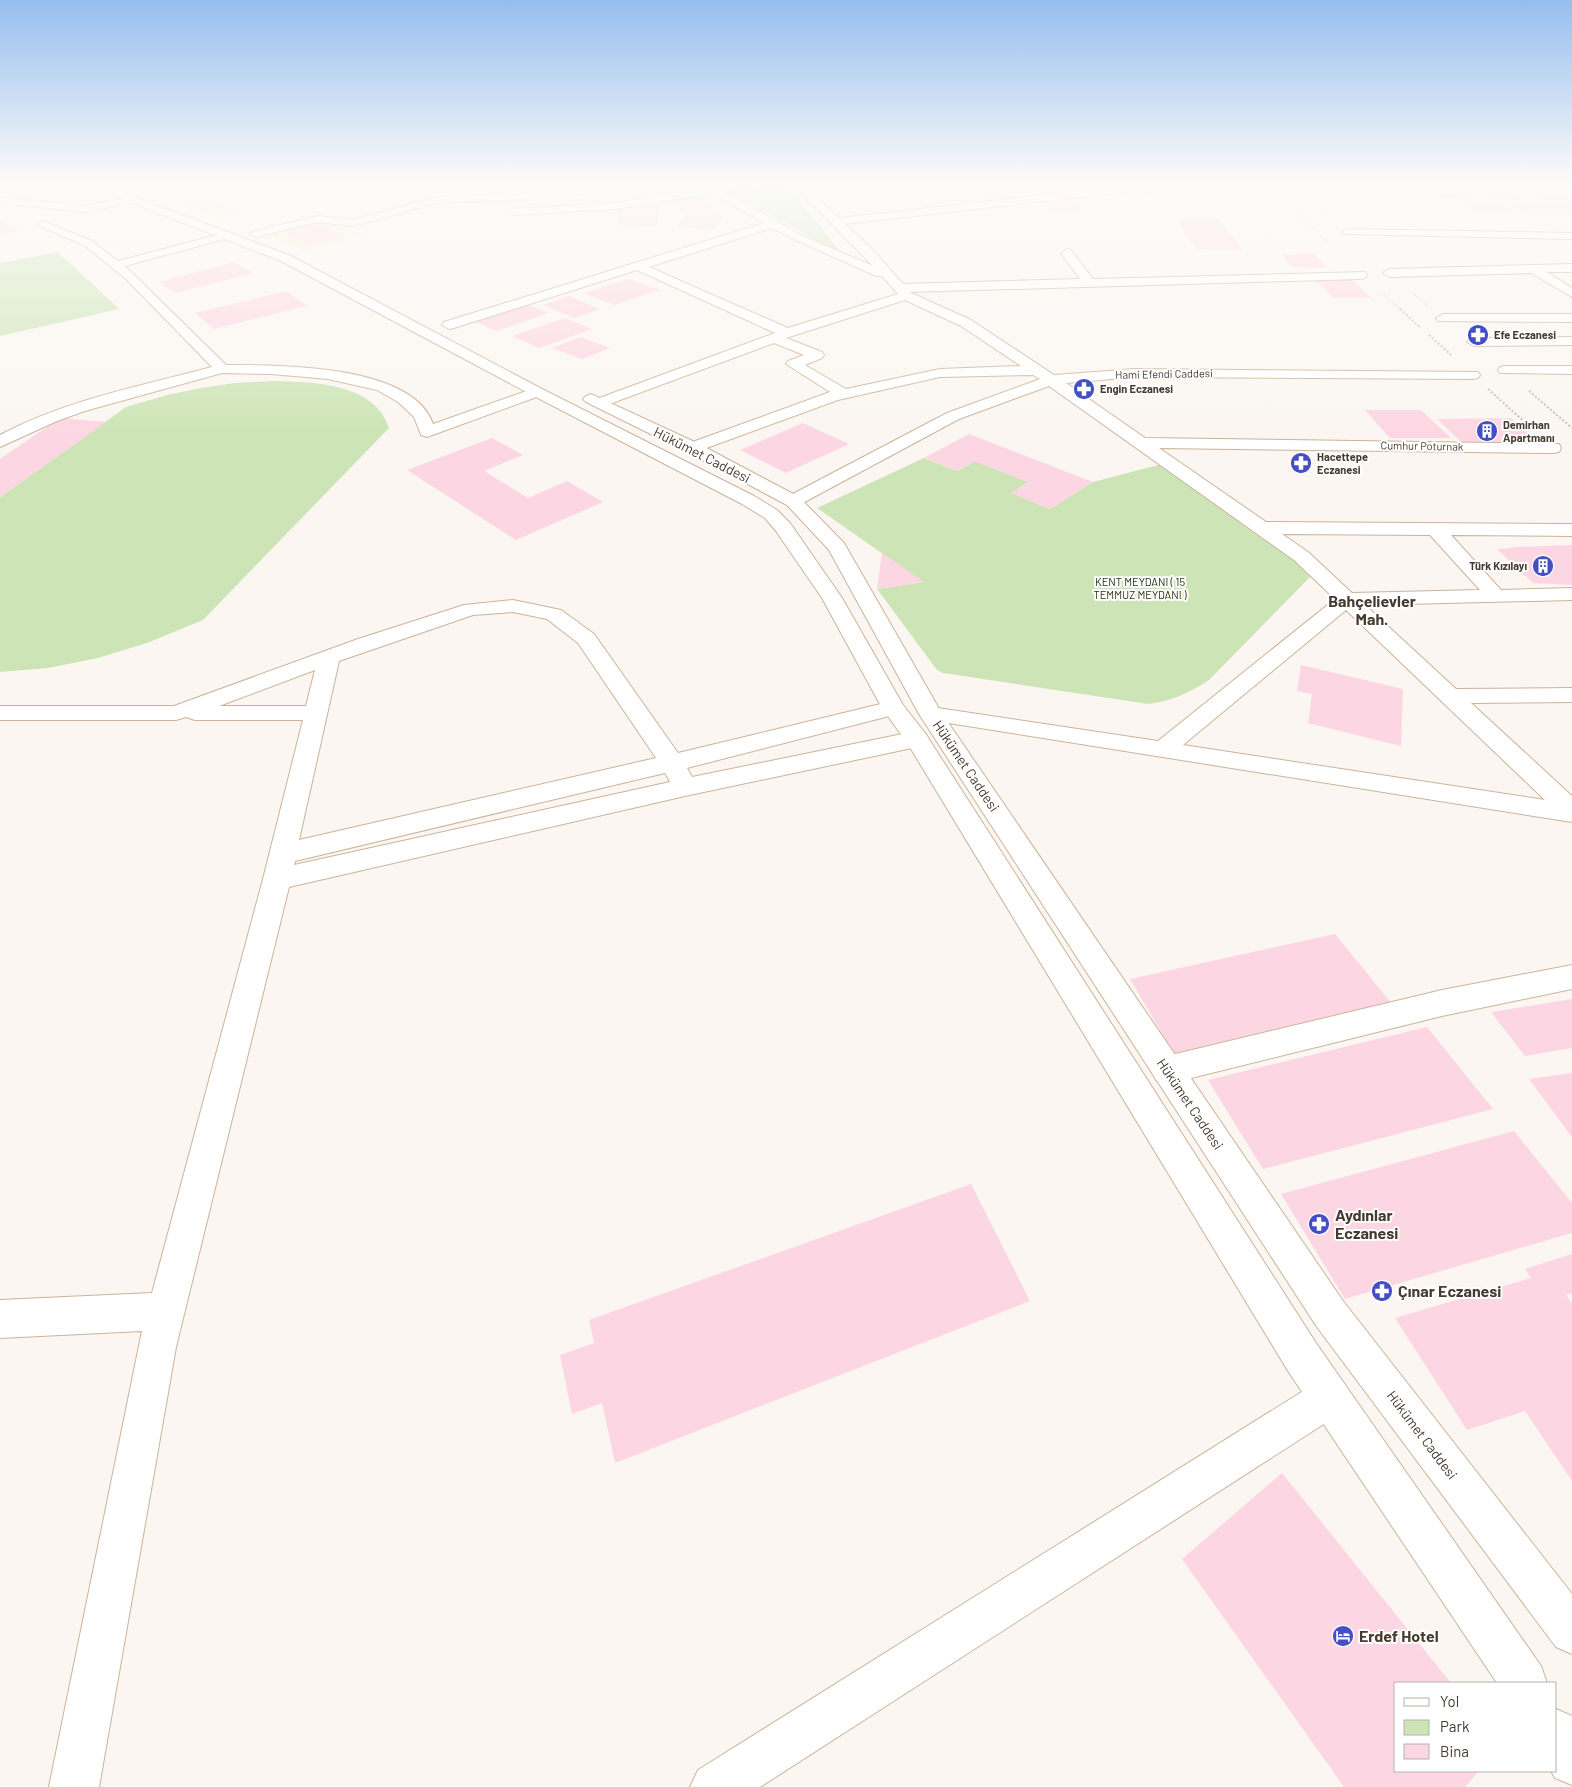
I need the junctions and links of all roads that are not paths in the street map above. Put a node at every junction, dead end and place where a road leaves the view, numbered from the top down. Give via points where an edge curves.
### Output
1 (119, 267) edge
2 (303, 267) edge
3 (332, 267) edge
4 (633, 267) edge
5 (640, 267) edge
6 (866, 267) edge
7 (881, 267) edge
8 (1078, 267) edge
9 (1572, 268) edge
10 (1533, 269) junction
11 (1389, 273) dead end
12 (1361, 275) dead end
13 (890, 278) junction
14 (1089, 282) junction
15 (903, 292) junction
16 (1572, 293) edge
17 (1443, 318) dead end
18 (1572, 318) edge
19 (450, 325) junction
20 (781, 335) junction
21 (1572, 341) edge
22 (1474, 342) dead end
23 (222, 369) junction
24 (1036, 370) junction
25 (1505, 370) dead end
26 (1572, 370) edge
27 (1473, 376) dead end
28 (1051, 380) junction
29 (537, 392) junction
30 (844, 394) junction
31 (599, 403) junction
32 (0, 442) edge
33 (1141, 443) junction
34 (693, 448) junction
35 (1553, 448) dead end
36 (793, 501) junction
37 (1262, 528) junction
38 (1435, 529) junction
39 (1572, 530) edge
40 (1572, 594) edge
41 (1496, 596) junction
42 (1347, 599) junction
43 (329, 658) junction
44 (1572, 695) edge
45 (1450, 696) junction
46 (893, 708) junction
47 (3, 713) edge
48 (176, 713) junction
49 (315, 713) junction
50 (931, 714) junction
51 (916, 739) junction
52 (1162, 750) junction
53 (672, 763) junction
54 (685, 787) junction
55 (1572, 812) edge
56 (280, 867) junction
57 (1572, 977) edge
58 (1167, 1070) junction
59 (166, 1311) junction
60 (0, 1319) edge
61 (1330, 1397) junction
62 (1572, 1631) edge
63 (1523, 1682) edge
64 (1557, 1735) edge
65 (1572, 1761) edge
66 (74, 1787) edge
67 (715, 1787) edge

1 - 23 street
2 - 29 street
3 - 19 street, Hükümet Caddesi
4 - 19 street
5 - 20 street
6 - 13 street
7 - 13 street
8 - 14 street
9 - 10 street
10 - 11 street
10 - 16 street
12 - 14 street
13 - 15 street
14 - 15 street
15 - 20 street
15 - 24 street via 966,322
17 - 18 street
19 - 31 street, Hükümet Caddesi
20 - 30 street via 817,355 793,364
20 - 31 street
21 - 22 street
23 - 29 street via 333,375 375,384 402,398 421,415 427,432
23 - 32 street via 67,412 22,429
24 - 28 street
24 - 30 street via 940,374
25 - 26 street
27 - 28 street, Hami Efendi Caddesi via 1135,373
28 - 33 street
28 - 36 street, Hami Efendi Caddesi via 953,416
29 - 46 street via 771,514 832,598
30 - 34 street
31 - 34 street, Hükümet Caddesi
33 - 35 street, Cumhur Poturnak
33 - 37 street
34 - 36 street, Hükümet Caddesi
36 - 50 street, Hükümet Caddesi via 837,547
37 - 38 street
37 - 42 street via 1301,556
38 - 39 street
38 - 41 street
40 - 41 street
41 - 42 street
42 - 45 street
42 - 52 street
43 - 48 street
43 - 49 street
43 - 53 street via 471,610 513,606 554,614 586,639
44 - 45 street
45 - 55 street
46 - 51 street
46 - 53 street
47 - 48 street
48 - 49 street
49 - 56 street
50 - 52 street
50 - 58 street, Hükümet Caddesi
51 - 54 street
51 - 61 street
52 - 55 street
53 - 54 street
53 - 56 street
54 - 56 street
56 - 59 street
57 - 58 street via 1442,1003
58 - 62 street, Hükümet Caddesi via 1330,1314
59 - 60 street
59 - 66 street
61 - 63 street
61 - 67 street
64 - 65 street

